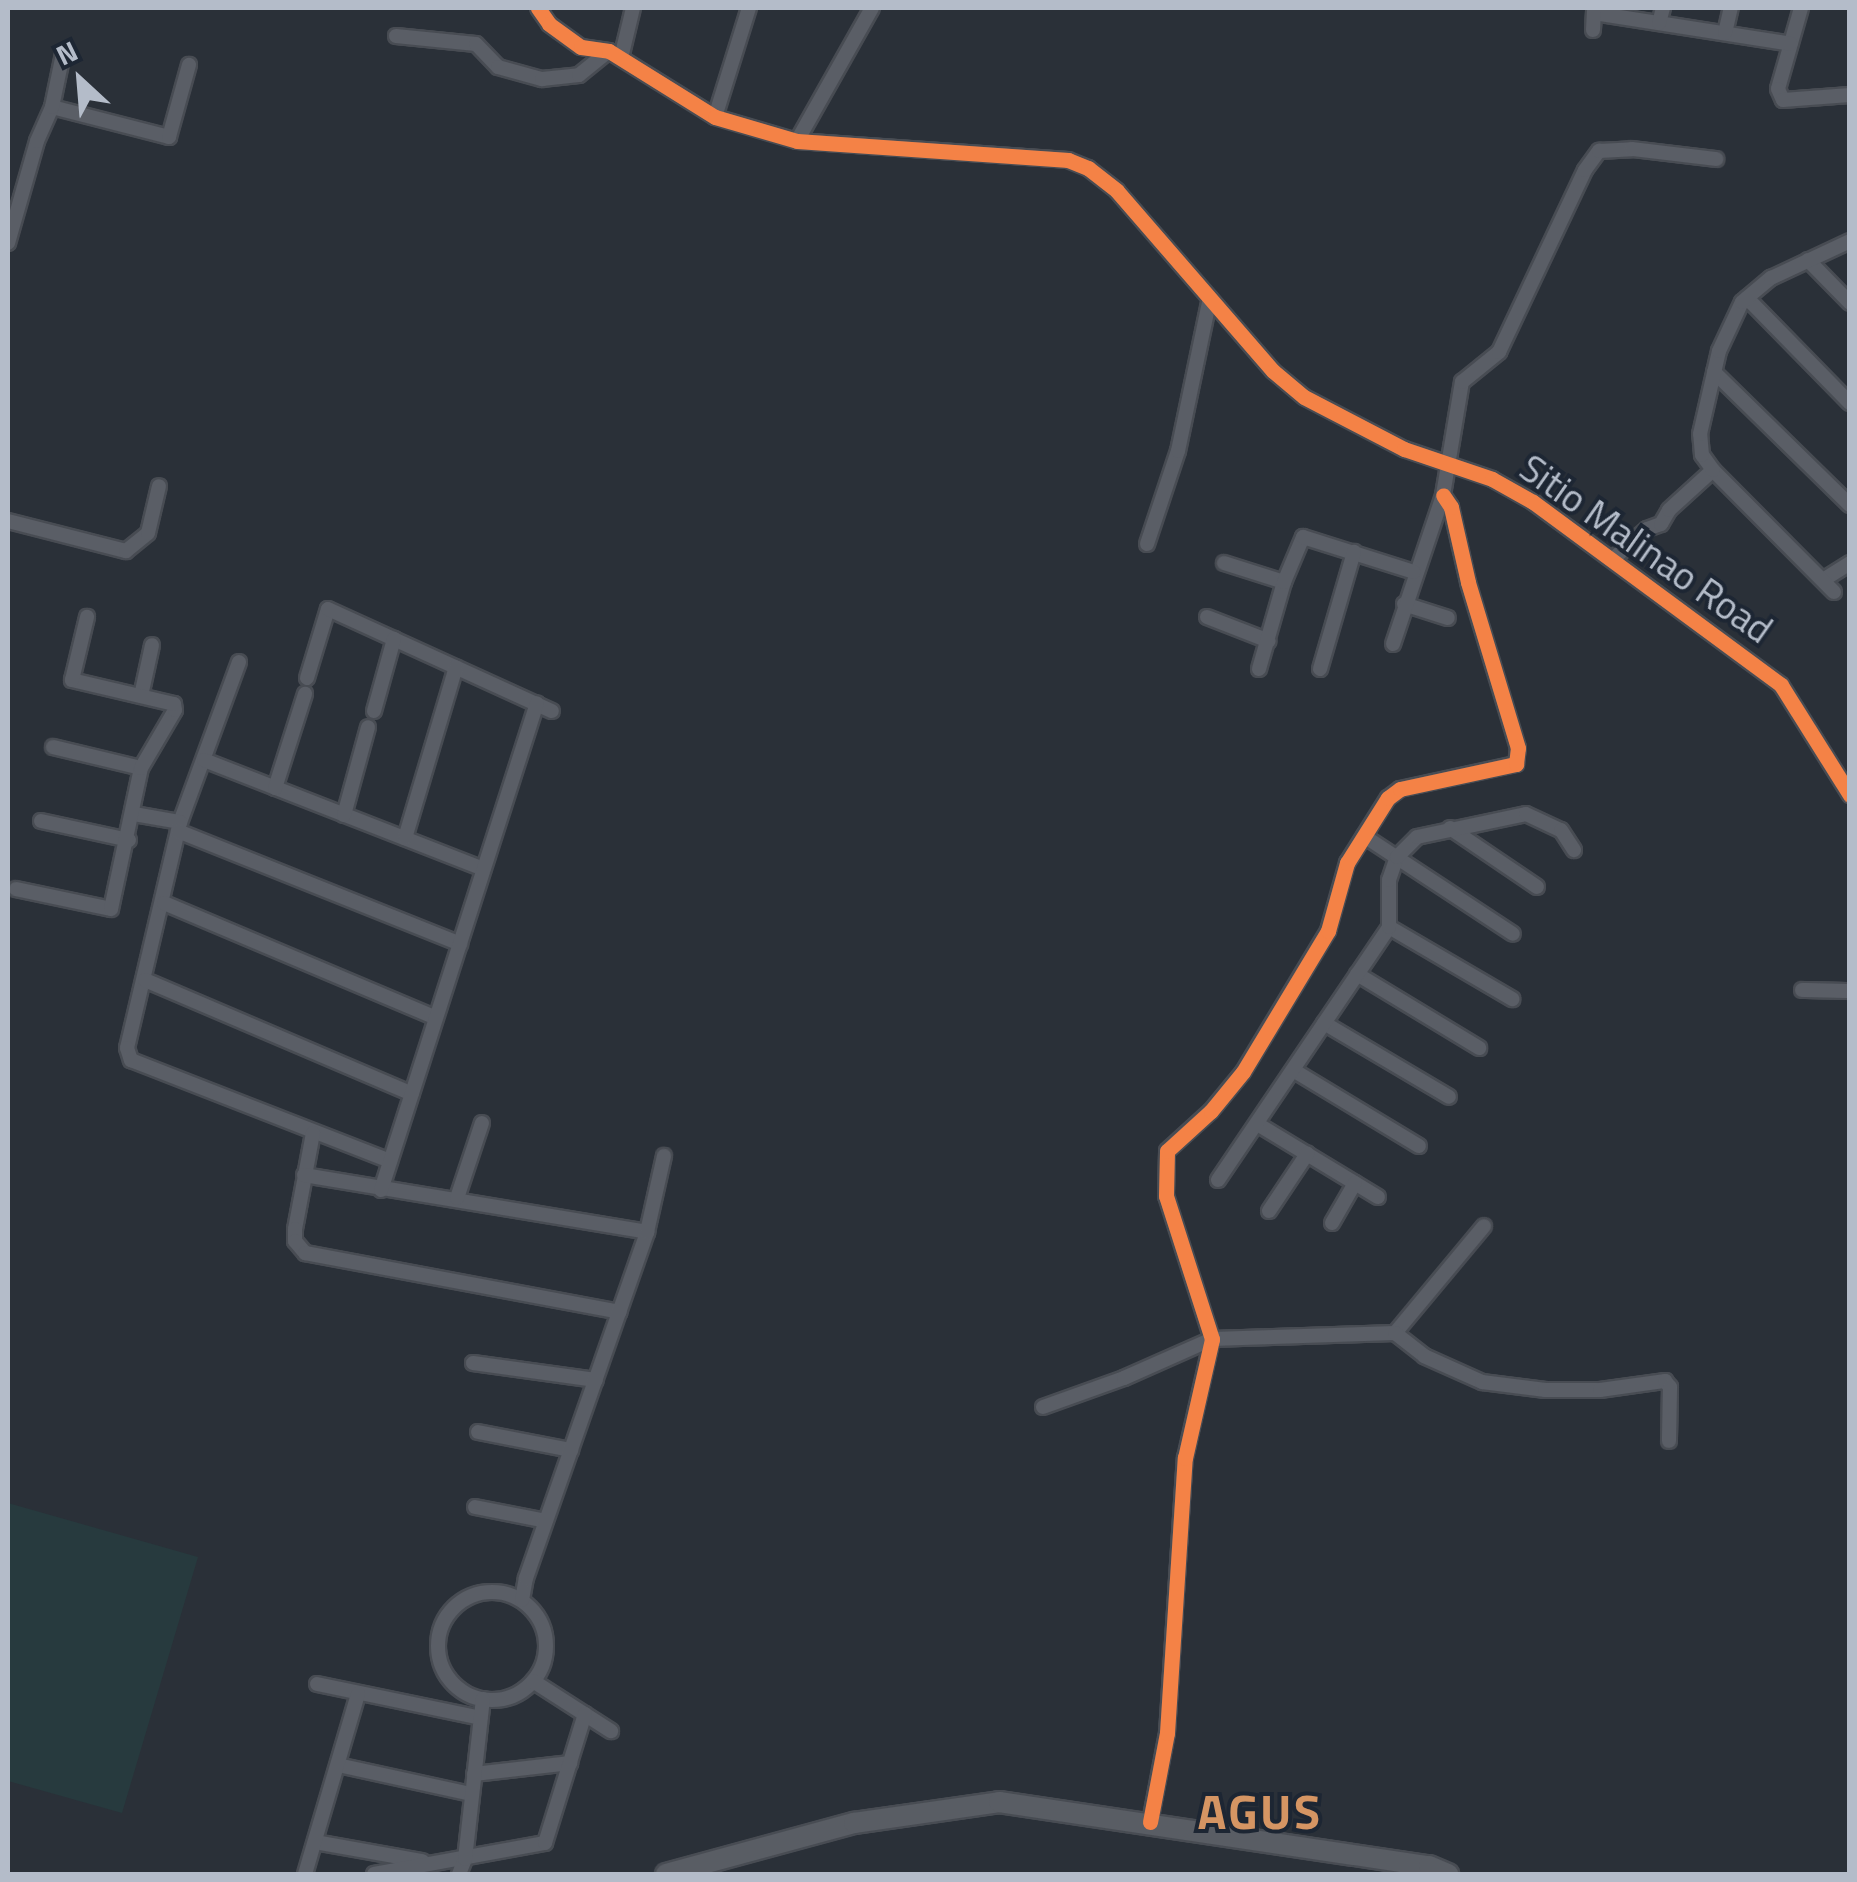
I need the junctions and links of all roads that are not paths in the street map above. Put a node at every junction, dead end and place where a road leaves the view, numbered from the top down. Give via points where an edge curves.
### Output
1 (538, 8) edge
2 (633, 8) edge
3 (749, 8) edge
4 (872, 8) edge
5 (1732, 8) edge
6 (1802, 8) edge
7 (1594, 10) edge
8 (1661, 15) edge
9 (1593, 30) dead end
10 (1725, 34) junction
11 (396, 36) dead end
12 (1790, 44) junction
13 (63, 54) dead end
14 (615, 55) junction
15 (189, 65) dead end
16 (1849, 95) edge
17 (52, 107) junction
18 (715, 117) junction
19 (797, 141) junction
20 (1716, 159) dead end
21 (8, 239) edge
22 (1850, 241) edge
23 (1808, 260) junction
24 (1210, 298) junction
25 (1747, 298) junction
26 (1850, 303) edge
27 (1714, 372) junction
28 (1850, 403) edge
29 (1448, 465) junction
30 (1713, 470) junction
31 (159, 486) dead end
32 (1442, 495) junction
33 (1850, 505) edge
34 (8, 520) edge
35 (1147, 544) dead end
36 (1354, 552) junction
37 (1614, 558) junction
38 (1224, 563) dead end
39 (1850, 563) edge
40 (1414, 572) junction
41 (1822, 580) junction
42 (1284, 582) junction
43 (1834, 592) dead end
44 (1404, 604) junction
45 (87, 617) dead end
46 (1207, 617) dead end
47 (1448, 618) dead end
48 (394, 638) junction
49 (1269, 642) junction
50 (152, 644) dead end
51 (1393, 644) dead end
52 (239, 662) dead end
53 (456, 667) junction
54 (1259, 669) dead end
55 (1320, 669) dead end
56 (307, 678) dead end
57 (305, 694) dead end
58 (141, 696) junction
59 (537, 703) junction
60 (552, 711) dead end
61 (374, 712) dead end
62 (368, 726) dead end
63 (53, 746) dead end
64 (204, 760) junction
65 (141, 768) junction
66 (275, 788) junction
67 (1850, 796) edge
68 (134, 814) junction
69 (344, 815) junction
70 (41, 821) dead end
71 (179, 827) junction
72 (1450, 828) junction
73 (1364, 836) junction
74 (405, 838) junction
75 (129, 840) junction
76 (1574, 850) dead end
77 (1397, 857) junction
78 (484, 869) junction
79 (1537, 887) dead end
80 (16, 889) dead end
81 (164, 903) junction
82 (1389, 927) junction
83 (1514, 934) dead end
84 (460, 944) junction
85 (1357, 974) junction
86 (145, 980) junction
87 (1802, 990) dead end
88 (1850, 990) edge
89 (1512, 1000) dead end
90 (436, 1018) junction
91 (1324, 1023) junction
92 (1479, 1048) dead end
93 (1293, 1070) junction
94 (412, 1094) junction
95 (1449, 1097) dead end
96 (482, 1123) dead end
97 (1259, 1125) junction
98 (313, 1133) junction
99 (1418, 1146) dead end
100 (1307, 1154) junction
101 (664, 1156) dead end
102 (390, 1162) junction
103 (304, 1175) junction
104 (1218, 1180) dead end
105 (1355, 1183) junction
106 (381, 1190) junction
107 (1378, 1197) dead end
108 (457, 1198) junction
109 (1269, 1211) dead end
110 (1332, 1223) dead end
111 (1484, 1226) dead end
112 (647, 1232) junction
113 (620, 1312) junction
114 (1395, 1333) junction
115 (1212, 1338) junction
116 (473, 1363) dead end
117 (596, 1380) junction
118 (1042, 1407) dead end
119 (478, 1432) dead end
120 (1669, 1441) dead end
121 (571, 1450) junction
122 (475, 1507) dead end
123 (546, 1521) junction
124 (522, 1600) junction
125 (533, 1681) junction
126 (317, 1684) dead end
127 (358, 1694) junction
128 (483, 1700) junction
129 (585, 1714) junction
130 (480, 1718) junction
131 (611, 1731) dead end
132 (570, 1762) junction
133 (338, 1765) junction
134 (474, 1774) junction
135 (471, 1794) junction
136 (1150, 1822) junction
137 (315, 1842) junction
138 (464, 1859) junction
139 (433, 1863) junction
140 (305, 1874) edge
141 (374, 1874) edge
142 (458, 1874) edge
143 (472, 1874) edge
144 (666, 1874) edge
145 (1448, 1874) edge

1 - 14 street, Sitio Malinao Road via 580,46
2 - 14 street
3 - 18 street
4 - 19 street
5 - 10 street
6 - 12 street
7 - 8 street
7 - 9 street
8 - 10 street
10 - 12 street
11 - 14 street via 476,44 498,67 542,79 578,75
12 - 16 street via 1778,88 1783,100
13 - 17 street
14 - 18 street, Sitio Malinao Road
15 - 17 street via 169,136
17 - 21 street
18 - 19 street, Sitio Malinao Road
19 - 24 street, Sitio Malinao Road via 1068,160 1117,191
20 - 29 street via 1599,152 1499,352 1462,382
22 - 23 street
23 - 25 street
23 - 26 street
24 - 29 street, Sitio Malinao Road via 1304,397
24 - 35 street via 1178,451
25 - 27 street
25 - 28 street
27 - 30 street via 1700,434 1702,455
27 - 33 street
29 - 32 street
29 - 37 street, Sitio Malinao Road via 1492,479
30 - 37 street via 1668,510 1662,524
30 - 41 street
31 - 34 street via 148,533 126,551
32 - 40 street
32 - 73 street via 1451,507 1518,748 1516,764 1400,788
36 - 40 street
36 - 42 street via 1308,536 1300,540
36 - 55 street
37 - 67 street, Sitio Malinao Road via 1781,685
38 - 42 street
39 - 41 street
40 - 44 street
41 - 43 street
42 - 49 street
44 - 47 street
44 - 51 street
45 - 58 street via 72,680
46 - 49 street
48 - 53 street
48 - 56 street via 328,609
48 - 61 street
49 - 54 street
50 - 58 street
52 - 64 street
53 - 59 street
53 - 74 street
57 - 66 street
58 - 65 street via 174,704 175,710
59 - 60 street
59 - 78 street
62 - 69 street
63 - 65 street
64 - 66 street
64 - 71 street
65 - 68 street
66 - 69 street
68 - 71 street
68 - 75 street
69 - 74 street
70 - 75 street
71 - 81 street
71 - 84 street
72 - 76 street via 1538,816 1562,830
72 - 77 street via 1417,837
72 - 79 street
73 - 77 street
73 - 115 street via 1346,863 1328,931 1242,1072 1211,1112 1167,1151 1166,1196
74 - 78 street
75 - 80 street via 111,909
77 - 82 street via 1389,880
77 - 83 street
78 - 84 street
81 - 86 street
81 - 90 street
82 - 85 street
82 - 89 street
84 - 90 street
85 - 91 street
85 - 92 street
86 - 94 street
86 - 98 street via 127,1038 131,1060
87 - 88 street
90 - 94 street
91 - 93 street
91 - 95 street
93 - 97 street
93 - 99 street
94 - 102 street
96 - 108 street
97 - 100 street
97 - 104 street
98 - 102 street
98 - 103 street
100 - 105 street
100 - 109 street
101 - 112 street
102 - 106 street
103 - 106 street
103 - 113 street via 295,1241 305,1252
105 - 107 street
105 - 110 street
106 - 108 street
108 - 112 street
111 - 114 street
112 - 113 street
113 - 117 street
114 - 115 street
114 - 120 street via 1424,1356 1482,1382 1600,1390 1665,1381
115 - 118 street
115 - 136 street via 1185,1458 1167,1733
116 - 117 street
117 - 121 street
119 - 121 street
121 - 123 street
122 - 123 street
123 - 124 street
124 - 125 street via 546,1638
124 - 128 street via 498,1591 472,1595 451,1609 438,1632 438,1658 450,1681
125 - 128 street via 510,1697
125 - 129 street
126 - 127 street
127 - 130 street
127 - 133 street
128 - 130 street
129 - 131 street
129 - 132 street
130 - 134 street
132 - 134 street
132 - 138 street via 545,1843
133 - 135 street
133 - 137 street
134 - 135 street
135 - 138 street
136 - 144 street via 999,1802 854,1823
136 - 145 street
137 - 139 street
137 - 140 street
138 - 139 street
138 - 142 street
138 - 143 street
139 - 141 street

